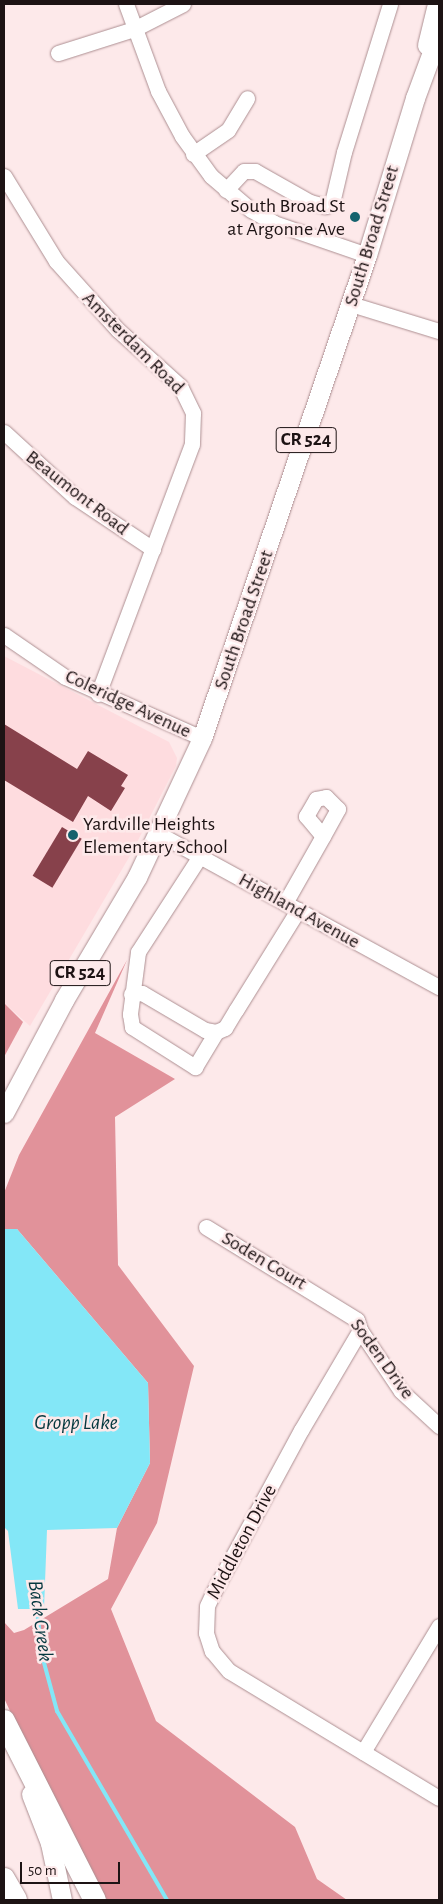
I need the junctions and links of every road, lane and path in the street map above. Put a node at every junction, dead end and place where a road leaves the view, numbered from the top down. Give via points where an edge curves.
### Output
1 (126, 4) edge
2 (183, 4) edge
3 (390, 4) edge
4 (437, 4) edge
5 (134, 29) junction
6 (439, 32) edge
7 (58, 53) dead end
8 (247, 98) dead end
9 (415, 98) junction
10 (193, 154) junction
11 (4, 176) edge
12 (226, 190) junction
13 (368, 255) junction
14 (351, 304) junction
15 (439, 331) edge
16 (4, 432) edge
17 (153, 550) junction
18 (4, 635) edge
19 (98, 694) junction
20 (202, 738) junction
21 (160, 834) junction
22 (323, 836) dead end
23 (200, 856) junction
24 (291, 906) junction
25 (439, 987) edge
26 (131, 994) junction
27 (216, 1032) junction
28 (4, 1113) edge
29 (206, 1227) dead end
30 (323, 1296) joint
31 (360, 1330) junction
32 (439, 1426) edge
33 (439, 1626) edge
34 (4, 1722) edge
35 (363, 1752) junction
36 (439, 1798) edge
37 (4, 1879) edge
38 (16, 1900) edge
39 (62, 1900) edge
40 (95, 1900) edge

1 - 5 street
2 - 5 street
3 - 12 street via 344,152 332,203 325,206 310,202 255,171 244,171
4 - 9 main road, South Broad Street / CR 524
5 - 7 street
5 - 10 street via 158,91
6 - 9 main road, South Broad Street / CR 524
8 - 10 street via 228,130
9 - 13 main road, South Broad Street / CR 524
10 - 12 street
11 - 17 street, Amsterdam Road via 33,227 73,281 118,330 169,374 188,398 193,413 192,444
12 - 13 street via 274,223
13 - 14 main road, South Broad Street / CR 524
14 - 15 street
14 - 20 main road, South Broad Street / CR 524
16 - 17 street, Beaumont Road via 75,497
17 - 19 street, Amsterdam Road
18 - 19 street, Coleridge Avenue via 65,677
19 - 20 street, Coleridge Avenue
20 - 21 main road, South Broad Street / CR 524
21 - 23 street, Highland Avenue
21 - 28 main road, South Broad Street / CR 524 via 35,1051
22 - 24 street
23 - 24 street, Highland Avenue
23 - 26 street via 138,952
24 - 25 street, Highland Avenue
24 - 27 street via 236,1010 225,1028
26 - 27 street via 142,993 205,1030
26 - 27 street via 132,1027 195,1067
29 - 30 street, Soden Court
30 - 31 street, Soden Drive via 357,1320
31 - 32 street, Soden Drive via 401,1391
31 - 35 street, Middleton Drive via 213,1593 205,1620 212,1651 228,1671
33 - 35 street
34 - 39 main road via 50,1843
34 - 40 highway
35 - 36 street, Middleton Drive
37 - 38 highway

